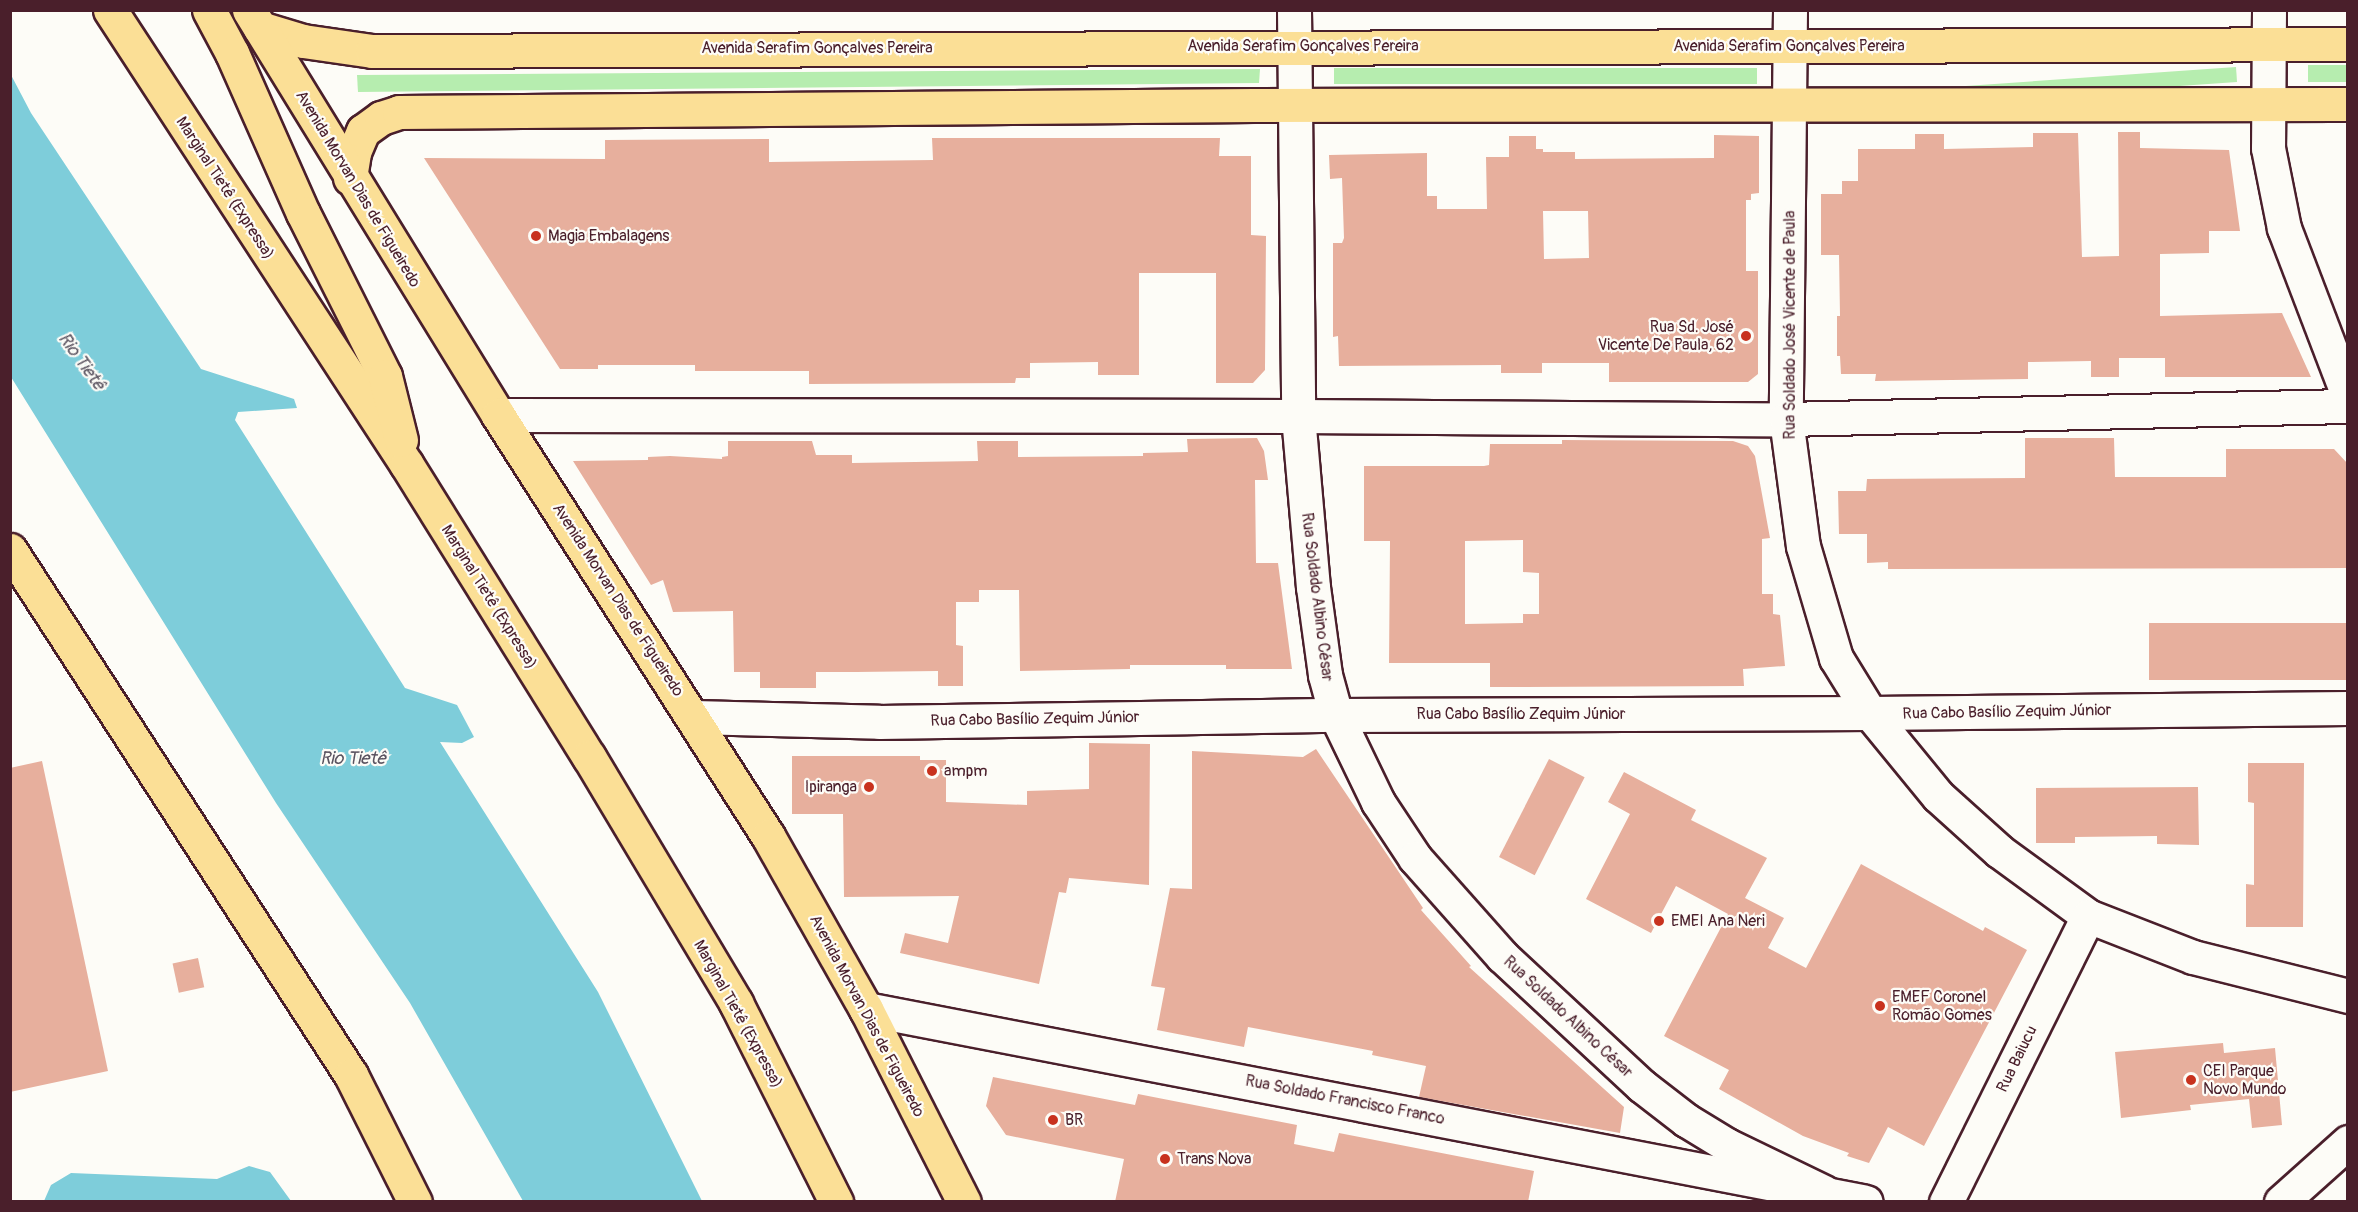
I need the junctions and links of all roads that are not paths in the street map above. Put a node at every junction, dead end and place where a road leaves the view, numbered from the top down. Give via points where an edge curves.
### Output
1 (110, 10) edge
2 (209, 10) edge
3 (1294, 10) edge
4 (1790, 10) edge
5 (2269, 10) edge
6 (255, 19) edge
7 (2268, 44) junction
8 (2348, 44) edge
9 (1295, 45) junction
10 (1790, 46) junction
11 (2348, 104) edge
12 (1294, 105) junction
13 (2267, 105) junction
14 (1791, 106) junction
15 (350, 178) junction
16 (2348, 396) edge
17 (2348, 406) edge
18 (498, 415) junction
19 (1298, 416) junction
20 (1786, 419) junction
21 (407, 465) junction
22 (10, 550) edge
23 (2348, 708) edge
24 (1870, 713) junction
25 (1336, 715) junction
26 (694, 717) junction
27 (2088, 916) junction
28 (2348, 996) edge
29 (866, 1009) junction
30 (2348, 1142) edge
31 (1824, 1192) junction
32 (415, 1202) edge
33 (836, 1202) edge
34 (964, 1202) edge
35 (1866, 1202) edge
36 (1947, 1202) edge
37 (2281, 1202) edge

1 - 21 main road, Marginal Tietê (Expressa)
2 - 21 main road via 303,213 385,376
3 - 9 street, Rua Soldado Albino César
4 - 10 street, Rua Soldado José Vicente de Paula
5 - 7 street
6 - 9 main road, Avenida Serafim Gonçalves Pereira via 303,41 372,51
6 - 15 main road, Avenida Morvan Dias de Figueiredo
7 - 8 main road, Avenida Serafim Gonçalves Pereira
7 - 10 main road, Avenida Serafim Gonçalves Pereira
7 - 13 street
9 - 10 main road, Avenida Serafim Gonçalves Pereira
9 - 12 street, Rua Soldado Albino César
10 - 14 street, Rua Soldado José Vicente de Paula
11 - 13 main road
12 - 14 main road
12 - 15 main road via 399,112 381,118 363,131 354,152
12 - 19 street, Rua Soldado Albino César
13 - 14 main road
13 - 16 street via 2268,148 2284,228
14 - 20 street, Rua Soldado José Vicente de Paula
15 - 18 main road, Avenida Morvan Dias de Figueiredo
17 - 20 street
18 - 19 street
18 - 26 main road, Avenida Morvan Dias de Figueiredo
19 - 20 street
19 - 25 street, Rua Soldado Albino César via 1313,587 1325,675
20 - 24 street, Rua Soldado José Vicente de Paula via 1803,546 1836,658
21 - 33 main road, Marginal Tietê (Expressa) via 736,1003
22 - 32 main road via 351,1075
23 - 24 street, Rua Cabo Basílio Zequim Júnior
24 - 25 street, Rua Cabo Basílio Zequim Júnior
24 - 27 street, Rua Soldado José Vicente de Paula via 1938,796 1999,851
25 - 26 street, Rua Cabo Basílio Zequim Júnior via 879,722
25 - 31 street, Rua Soldado Albino César via 1378,802 1415,858 1502,956 1642,1086 1686,1120 1727,1145
26 - 29 main road, Avenida Morvan Dias de Figueiredo via 768,836
27 - 28 street, Rua Soldado José Vicente de Paula via 2193,957
27 - 36 street, Rua Baiucu
29 - 31 street, Rua Soldado Francisco Franco
29 - 34 main road, Avenida Morvan Dias de Figueiredo
30 - 37 street
31 - 35 street

